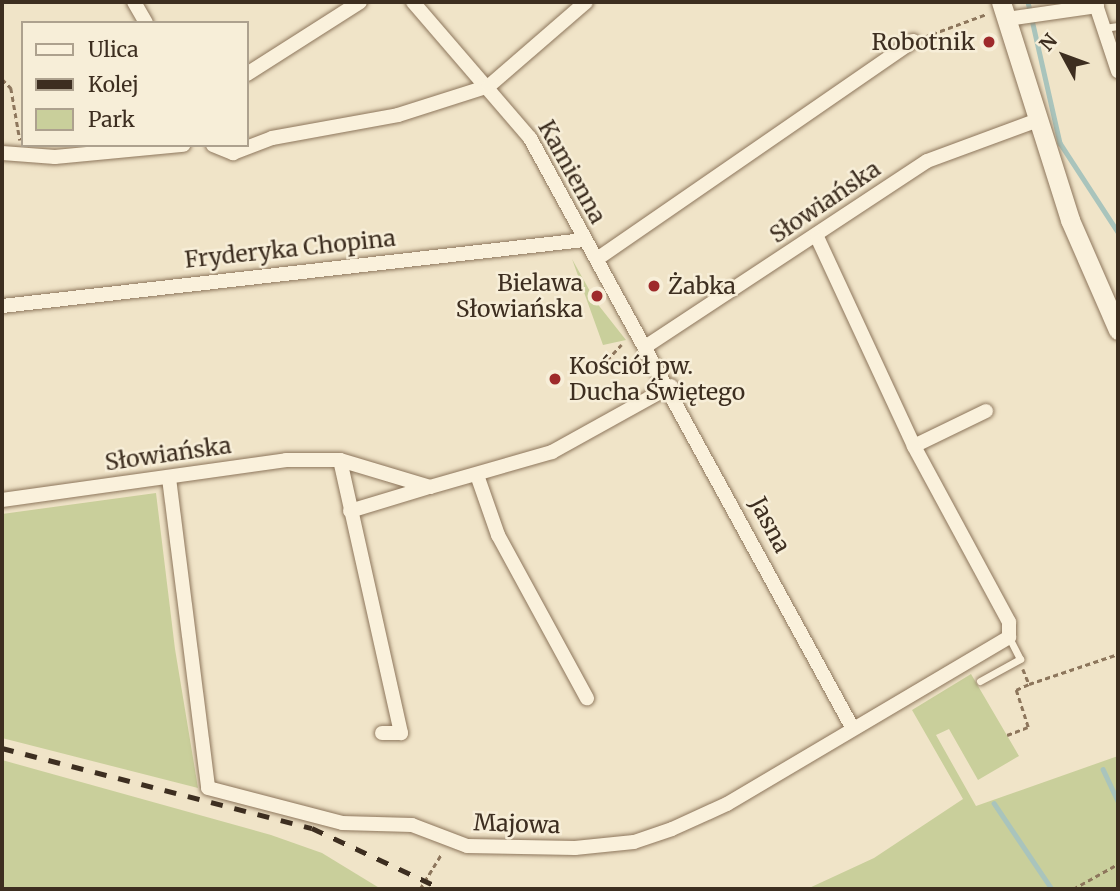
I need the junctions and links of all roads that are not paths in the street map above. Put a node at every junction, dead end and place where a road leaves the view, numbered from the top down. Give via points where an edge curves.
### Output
1 (134, 2) edge
2 (360, 2) edge
3 (413, 2) edge
4 (586, 2) edge
5 (1096, 4) edge
6 (1015, 12) edge
7 (145, 21) edge
8 (1111, 27) edge
9 (913, 41) road end
10 (1118, 71) edge
11 (248, 73) edge
12 (489, 86) junction
13 (1038, 120) junction
14 (162, 147) edge
15 (218, 147) edge
16 (2, 153) edge
17 (817, 237) junction
18 (584, 240) junction
19 (597, 259) junction
20 (2, 306) edge
21 (1118, 330) edge
22 (648, 345) junction
23 (671, 386) junction
24 (986, 411) dead end
25 (914, 446) junction
26 (340, 460) junction
27 (477, 475) junction
28 (169, 478) junction
29 (430, 487) junction
30 (2, 500) edge
31 (350, 511) junction
32 (1009, 637) junction
33 (980, 681) dead end
34 (587, 698) dead end
35 (852, 727) junction
36 (382, 733) dead end

1 - 7 street
2 - 11 street
3 - 12 street, Kamienna
4 - 12 street
5 - 6 street
5 - 8 street
6 - 13 main road
8 - 10 street
9 - 19 street
12 - 15 street via 398,115 272,138 233,153
12 - 18 street, Kamienna via 530,138
13 - 17 street, Słowiańska via 941,153
13 - 21 main road via 1080,246
14 - 16 street via 66,156
17 - 22 street, Słowiańska
17 - 25 street
18 - 19 street, Kamienna
18 - 20 street, Fryderyka Chopina
19 - 22 street, Kamienna
22 - 23 street, Jasna
23 - 27 street via 582,440
23 - 35 street, Jasna
24 - 25 street
25 - 32 street via 1009,622
26 - 28 street, Słowiańska via 286,460
26 - 29 street, Słowiańska
26 - 31 street
27 - 29 street
27 - 34 street via 498,535
28 - 30 street, Słowiańska
28 - 35 street, Majowa via 208,788 342,823 412,825 448,840 513,849 634,842 727,804
29 - 31 street
31 - 36 street via 401,733
32 - 33 lane via 1020,659
32 - 35 street, Majowa

